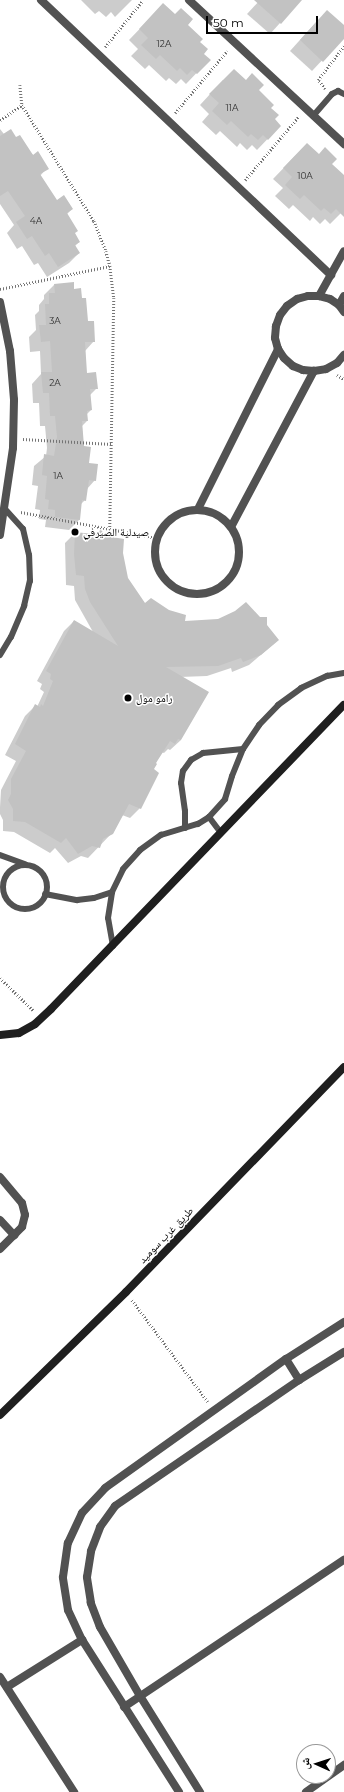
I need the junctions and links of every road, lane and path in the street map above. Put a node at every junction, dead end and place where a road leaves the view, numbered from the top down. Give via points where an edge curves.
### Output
1 (41, 0) edge
2 (143, 0) edge
3 (189, 0) edge
4 (234, 42) junction
5 (344, 46) edge
6 (99, 55) junction
7 (20, 85) dead end
8 (332, 94) junction
9 (344, 94) edge
10 (22, 105) junction
11 (305, 109) junction
12 (313, 116) junction
13 (0, 120) edge
14 (168, 121) junction
15 (344, 144) edge
16 (238, 188) junction
17 (344, 251) edge
18 (110, 266) junction
19 (331, 275) junction
20 (0, 289) edge
21 (320, 296) junction
22 (344, 296) edge
23 (0, 302) edge
24 (341, 309) edge
25 (278, 349) junction
26 (344, 355) edge
27 (314, 372) junction
28 (14, 438) junction
29 (112, 444) junction
30 (5, 509) junction
31 (198, 509) junction
32 (231, 527) junction
33 (110, 529) junction
34 (0, 535) edge
35 (157, 538) junction
36 (0, 655) edge
37 (344, 673) edge
38 (344, 705) edge
39 (244, 749) junction
40 (209, 817) junction
41 (185, 828) junction
42 (222, 833) junction
43 (0, 855) edge
44 (26, 864) junction
45 (112, 892) junction
46 (45, 894) junction
47 (0, 901) edge
48 (12, 904) junction
49 (113, 946) junction
50 (0, 978) edge
51 (42, 1018) junction
52 (0, 1035) edge
53 (344, 1067) edge
54 (0, 1177) edge
55 (0, 1220) edge
56 (14, 1235) junction
57 (0, 1249) edge
58 (126, 1292) junction
59 (344, 1322) edge
60 (344, 1352) edge
61 (286, 1359) junction
62 (300, 1380) junction
63 (214, 1410) junction
64 (0, 1415) edge
65 (344, 1560) edge
66 (82, 1640) junction
67 (0, 1677) edge
68 (7, 1687) junction
69 (140, 1696) junction
70 (124, 1706) junction
71 (344, 1765) edge
72 (74, 1792) edge
73 (179, 1792) edge
74 (200, 1792) edge
75 (306, 1792) edge

1 - 6 street
2 - 6 path
3 - 4 street
4 - 11 street
4 - 14 path
5 - 8 path via 318,80
6 - 14 street
7 - 10 path
8 - 9 lane via 338,91
8 - 12 lane
10 - 13 path
10 - 18 path via 94,221
11 - 12 street
11 - 16 path
12 - 15 street
14 - 16 street
16 - 19 street
17 - 19 street
18 - 20 path
18 - 29 path via 114,298
19 - 21 street
21 - 24 street via 330,299
21 - 25 street via 297,299 287,306 276,326 275,338
22 - 24 street
23 - 28 street via 10,351
25 - 27 street via 293,366
25 - 31 street
26 - 27 street via 326,369
27 - 32 street
28 - 29 path
28 - 30 street
29 - 33 path
30 - 33 path
30 - 34 street
30 - 36 lane via 23,529 29,555 30,581 24,606
31 - 32 street via 222,518
31 - 35 street via 185,511 173,517
32 - 35 street via 238,545 237,565 231,577 222,586 203,593 183,592 172,586 163,576 157,564
33 - 35 path
37 - 39 lane via 327,676 301,688 278,705 259,725
38 - 42 street
39 - 40 lane via 225,799
39 - 41 lane via 202,753 191,760 184,770 181,783
40 - 41 lane
40 - 42 lane
41 - 45 lane via 161,835 140,850 123,869
42 - 49 street
43 - 44 lane
44 - 46 lane via 41,872 45,878
44 - 48 lane via 11,870 3,883 7,899
45 - 46 lane via 77,900
45 - 49 lane via 108,918
46 - 48 lane via 35,906 28,909
47 - 48 lane
49 - 51 street
50 - 51 path
51 - 52 street via 19,1032
53 - 58 street, طريق غرب سوميد
54 - 56 street via 24,1209 25,1221
55 - 56 street
56 - 57 street
58 - 63 path
58 - 64 street, طريق غرب سوميد
59 - 61 street
60 - 62 street
61 - 62 street
61 - 63 street
62 - 69 street via 115,1506 100,1527 91,1551 88,1577 91,1603 100,1627
63 - 66 street via 105,1488 82,1513 68,1543 63,1577 68,1610
65 - 69 street
66 - 68 street
66 - 70 street
67 - 68 street
68 - 72 street
69 - 70 street
69 - 74 street
70 - 73 street
71 - 75 street

